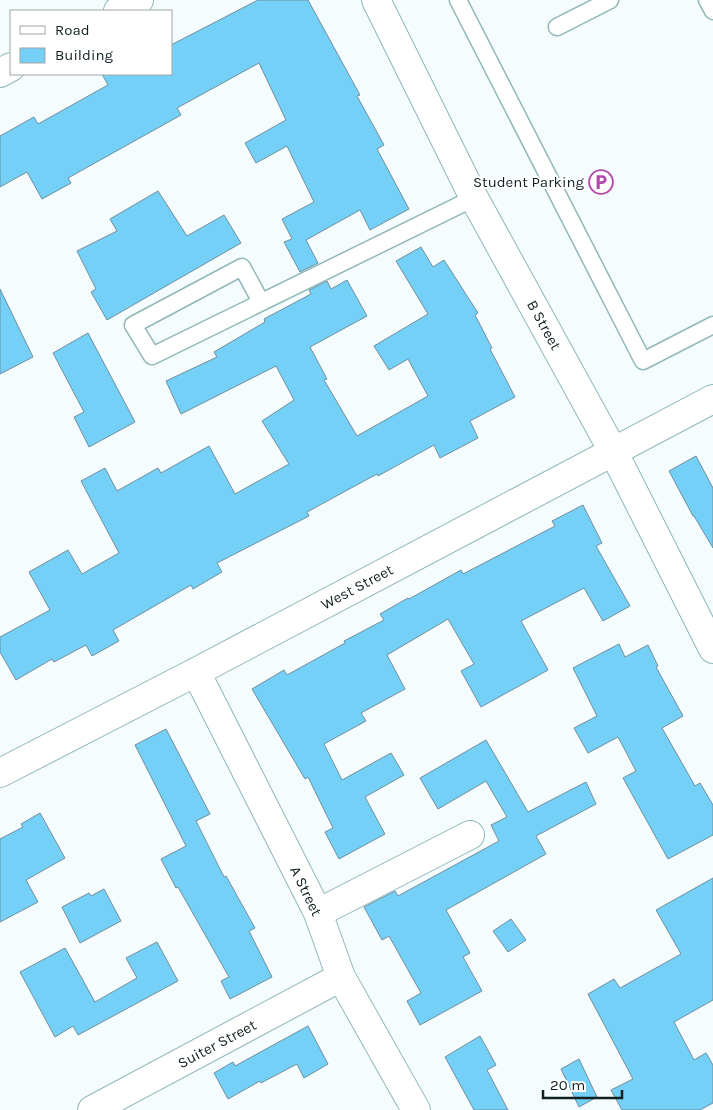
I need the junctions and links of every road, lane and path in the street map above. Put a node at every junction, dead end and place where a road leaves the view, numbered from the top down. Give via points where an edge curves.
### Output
1 (140, 0) edge
2 (376, 0) edge
3 (458, 0) edge
4 (610, 0) edge
5 (707, 0) edge
6 (120, 10) edge
7 (713, 12) edge
8 (557, 28) dead end
9 (474, 198) junction
10 (261, 302) junction
11 (713, 325) edge
12 (713, 400) edge
13 (613, 451) junction
14 (713, 649) edge
15 (196, 672) junction
16 (0, 773) edge
17 (470, 835) dead end
18 (318, 913) junction
19 (341, 978) junction
20 (92, 1110) edge
21 (416, 1110) edge

1 - 6 street
2 - 9 street, B Street
3 - 11 lane via 643,361
4 - 8 lane
5 - 7 lane
9 - 10 lane
9 - 13 street, B Street
10 - 10 lane via 152,356 133,325 242,267
12 - 13 street, West Street
13 - 14 street, B Street
13 - 15 street, West Street
15 - 16 street, West Street
15 - 18 street, A Street
17 - 18 street
18 - 19 street, A Street
19 - 20 street, Suiter Street
19 - 21 street, A Street

